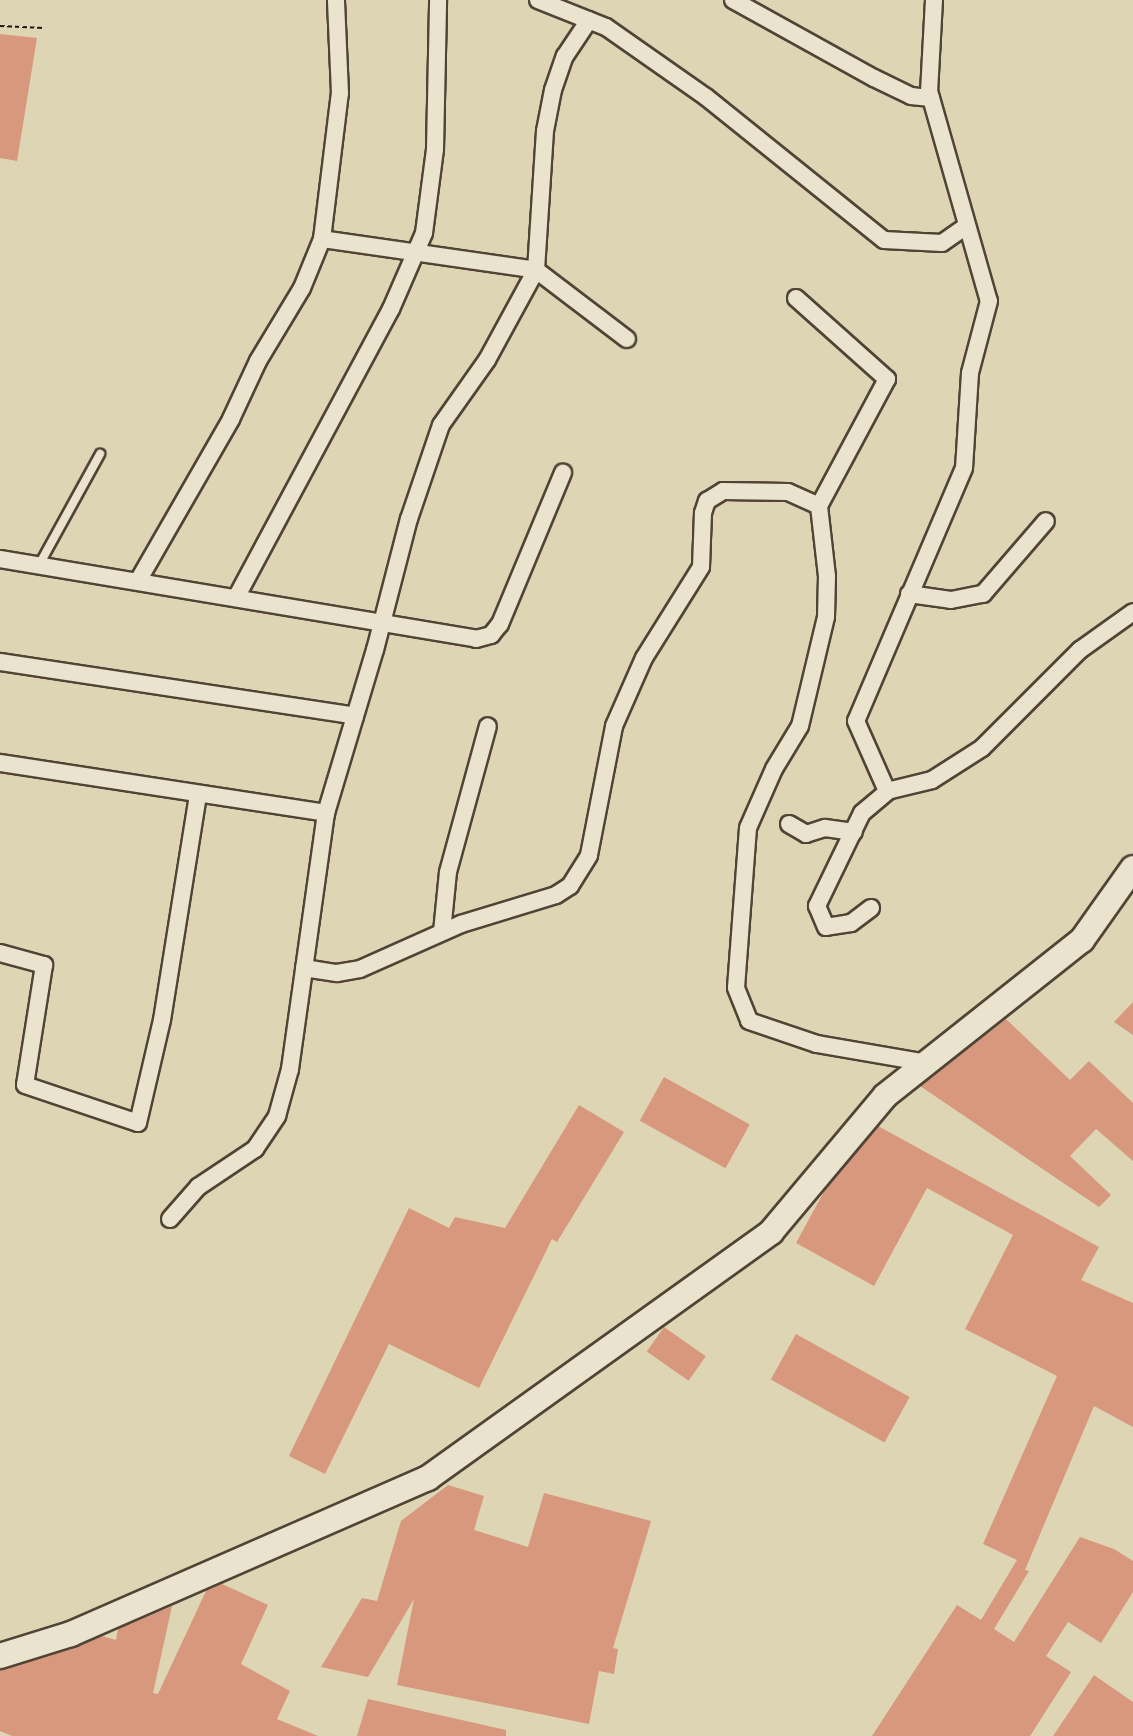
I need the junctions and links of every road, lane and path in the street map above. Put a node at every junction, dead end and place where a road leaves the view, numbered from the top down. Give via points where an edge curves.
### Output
1 (336, 0) edge
2 (438, 0) edge
3 (538, 0) edge
4 (733, 0) edge
5 (934, 0) edge
6 (589, 20) junction
7 (0, 26) edge
8 (44, 28) dead end
9 (931, 98) junction
10 (965, 227) junction
11 (322, 239) junction
12 (417, 254) junction
13 (536, 270) junction
14 (796, 298) dead end
15 (627, 339) dead end
16 (99, 454) dead end
17 (563, 473) dead end
18 (819, 506) junction
19 (1046, 521) dead end
20 (0, 558) edge
21 (39, 565) junction
22 (138, 582) junction
23 (909, 594) junction
24 (237, 596) junction
25 (1133, 612) edge
26 (383, 622) junction
27 (0, 662) edge
28 (355, 716) junction
29 (488, 726) dead end
30 (0, 763) edge
31 (888, 791) junction
32 (198, 796) junction
33 (326, 813) junction
34 (789, 824) dead end
35 (854, 832) junction
36 (1133, 868) edge
37 (871, 908) dead end
38 (442, 932) junction
39 (0, 953) edge
40 (304, 968) junction
41 (927, 1063) junction
42 (170, 1219) dead end
43 (0, 1656) edge

1 - 11 street via 340,93
2 - 12 street via 435,149 429,212
3 - 6 street
4 - 9 street via 874,78 911,96
5 - 9 street
6 - 10 street via 606,27 706,97 884,240 942,243
6 - 13 street via 565,56 553,90 545,131
7 - 8 path
9 - 10 street
10 - 23 street via 988,301 970,374 964,468
11 - 12 street
11 - 22 street via 302,288
12 - 13 street
12 - 24 street via 321,444
13 - 15 street
13 - 26 street via 487,360 441,425 421,478
14 - 18 street via 887,378
16 - 21 lane
17 - 26 street via 496,630 477,639
18 - 38 street via 788,492 723,491 707,501 701,567 644,658 614,726 589,855 582,872 556,895
18 - 41 street via 827,576 826,617 800,726 774,769 748,828 736,988 749,1021 818,1044
19 - 23 street via 983,594 951,600
20 - 21 street
21 - 22 street
22 - 24 street
23 - 31 street via 856,721
24 - 26 street
25 - 31 street via 1080,650 982,748 932,780
26 - 28 street
27 - 28 street
28 - 33 street
29 - 38 street via 448,872
30 - 32 street
31 - 35 street via 862,813
32 - 33 street
32 - 39 street via 162,1020 138,1123 25,1085 44,965
33 - 40 street
34 - 35 street via 806,834 825,828
35 - 37 street via 817,906 826,927 851,923
36 - 41 street via 1082,940
38 - 40 street via 360,969 337,973
40 - 42 street via 290,1069 277,1116 255,1149 198,1187
41 - 43 street via 885,1096 771,1232 428,1478 71,1634

